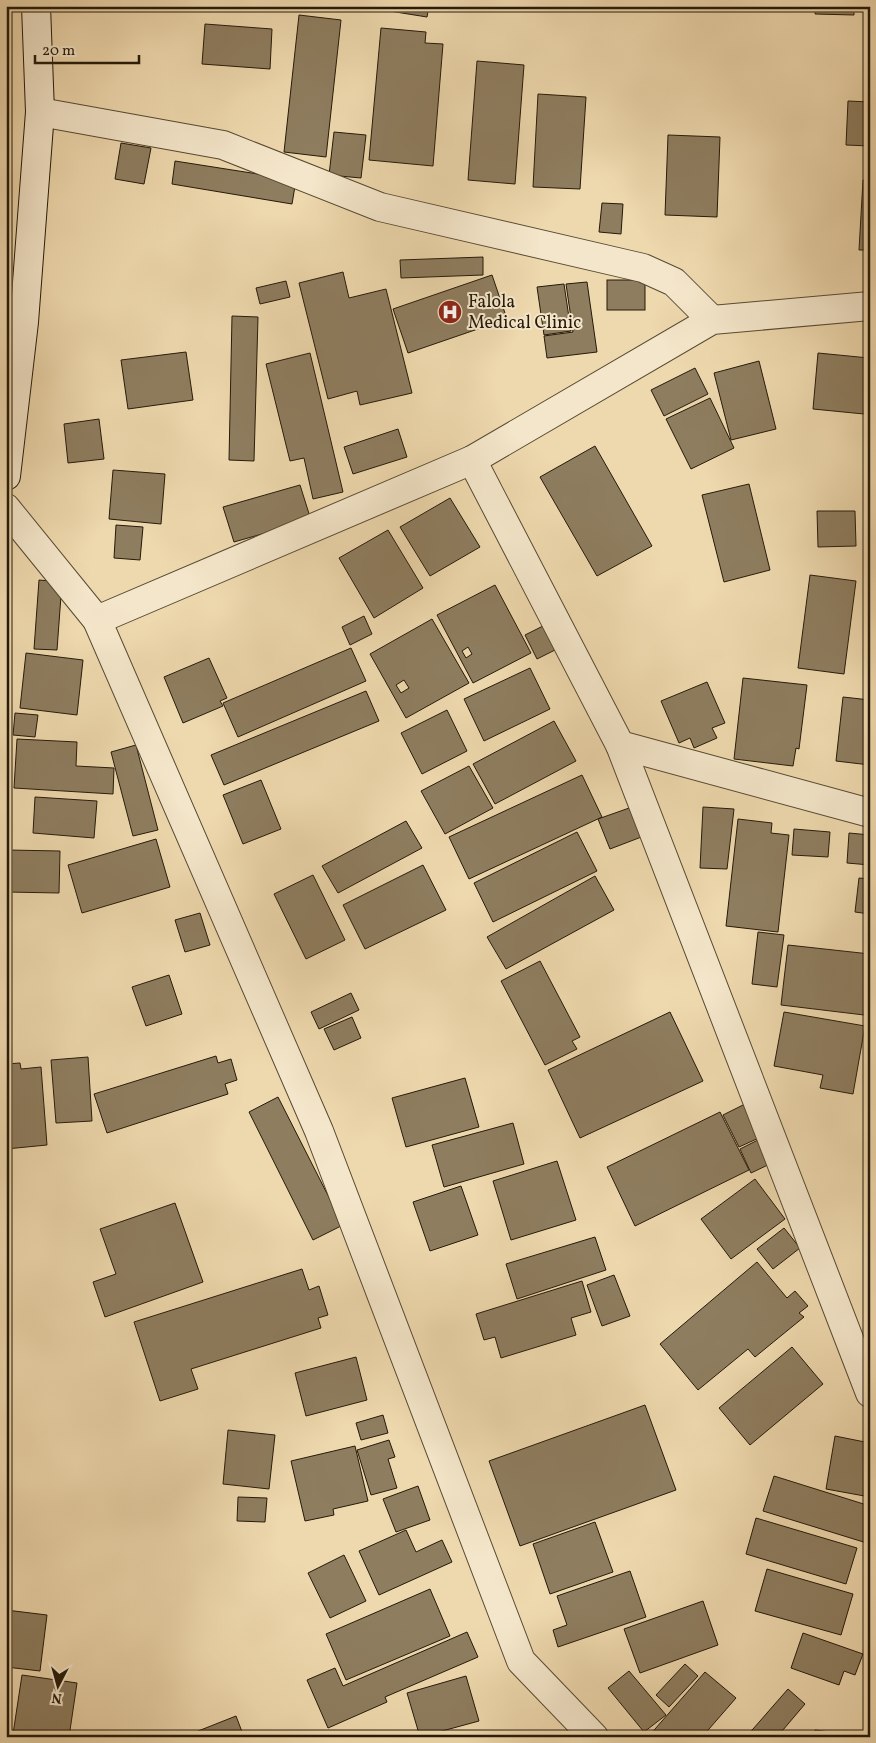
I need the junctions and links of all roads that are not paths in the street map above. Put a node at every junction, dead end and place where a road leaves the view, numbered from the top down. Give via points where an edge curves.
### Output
1 (36, 6) edge
2 (40, 112) junction
3 (870, 306) edge
4 (712, 320) junction
5 (472, 460) junction
6 (6, 476) edge
7 (6, 508) edge
8 (97, 620) junction
9 (620, 745) junction
10 (870, 813) edge
11 (870, 1392) edge
12 (594, 1737) edge

1 - 2 street
2 - 4 street via 223,145 380,207 643,268 674,282
2 - 6 street via 24,322
3 - 4 street
4 - 5 street
5 - 8 street
5 - 9 street
7 - 8 street
8 - 12 street via 319,1131 520,1661
9 - 10 street
9 - 11 street

